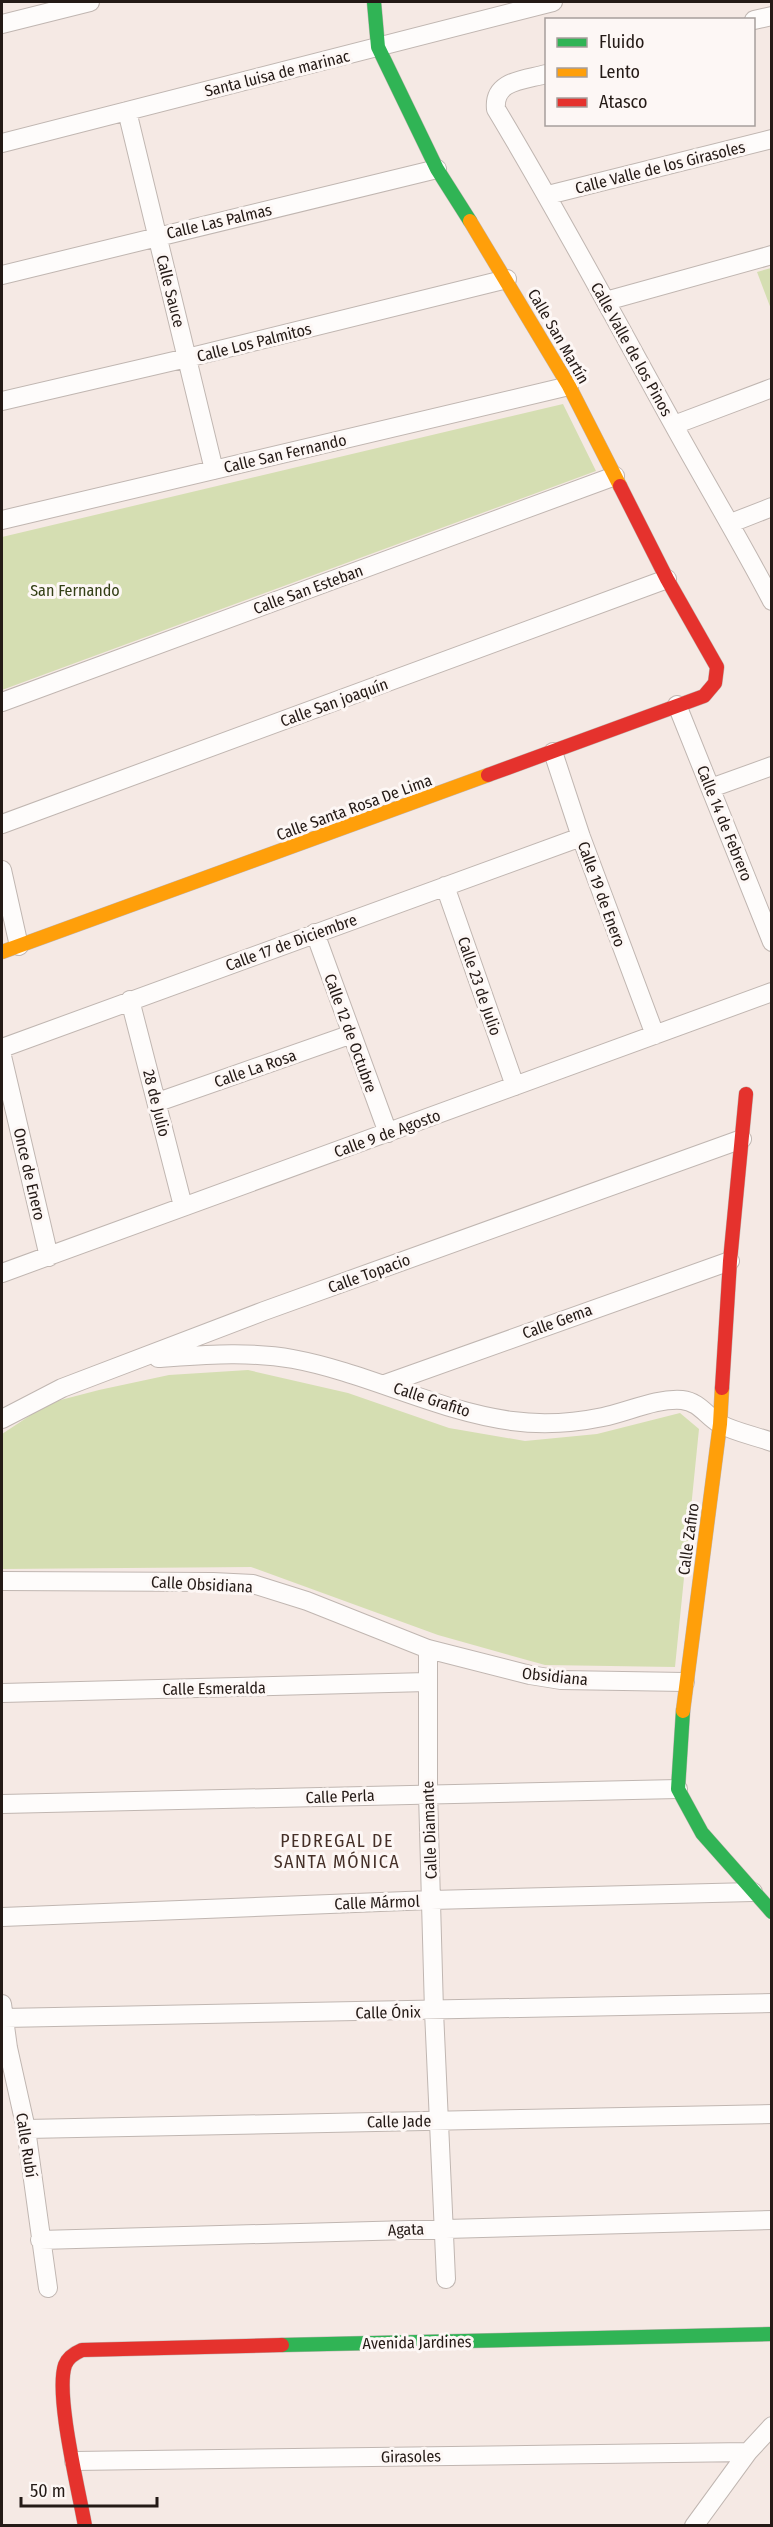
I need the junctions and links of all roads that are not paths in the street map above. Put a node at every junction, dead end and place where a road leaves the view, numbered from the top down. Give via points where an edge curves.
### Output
1 (90, 2) edge
2 (374, 2) edge
3 (553, 2) edge
4 (771, 16) edge
5 (755, 20) edge
6 (2, 24) edge
7 (378, 47) junction
8 (545, 74) edge
9 (127, 111) junction
10 (771, 139) edge
11 (2, 143) edge
12 (438, 169) junction
13 (548, 195) junction
14 (157, 236) junction
15 (771, 255) edge
16 (2, 275) edge
17 (507, 279) junction
18 (606, 301) junction
19 (187, 358) junction
20 (569, 386) junction
21 (771, 388) edge
22 (2, 401) edge
23 (674, 425) junction
24 (214, 470) junction
25 (615, 476) junction
26 (771, 507) edge
27 (2, 520) edge
28 (731, 523) junction
29 (667, 579) junction
30 (771, 601) edge
31 (714, 687) joint
32 (2, 702) edge
33 (677, 705) junction
34 (553, 752) junction
35 (771, 766) edge
36 (711, 788) junction
37 (2, 824) edge
38 (581, 837) junction
39 (2, 870) edge
40 (445, 886) junction
41 (767, 917) edge
42 (315, 933) junction
43 (771, 942) edge
44 (10, 949) edge
45 (771, 992) edge
46 (130, 1000) junction
47 (352, 1034) junction
48 (655, 1035) junction
49 (2, 1048) edge
50 (2, 1056) edge
51 (515, 1086) junction
52 (746, 1094) dead end
53 (158, 1102) junction
54 (388, 1132) junction
55 (742, 1139) junction
56 (183, 1206) junction
57 (49, 1257) junction
58 (730, 1261) junction
59 (2, 1273) edge
60 (138, 1360) junction
61 (385, 1384) junction
62 (2, 1419) edge
63 (720, 1424) junction
64 (771, 1442) edge
65 (2, 1581) edge
66 (428, 1649) junction
67 (427, 1682) junction
68 (685, 1682) junction
69 (2, 1693) edge
70 (678, 1789) junction
71 (428, 1793) junction
72 (2, 1804) edge
73 (753, 1893) junction
74 (431, 1900) junction
75 (771, 1912) edge
76 (2, 1917) edge
77 (771, 2004) edge
78 (3, 2011) edge
79 (434, 2011) junction
80 (5, 2049) edge
81 (771, 2114) edge
82 (440, 2120) junction
83 (26, 2129) junction
84 (771, 2220) edge
85 (442, 2228) junction
86 (40, 2240) junction
87 (446, 2279) dead end
88 (48, 2288) dead end
89 (771, 2334) edge
90 (771, 2426) edge
91 (748, 2452) junction
92 (74, 2460) junction
93 (85, 2526) edge
94 (694, 2526) edge

1 - 6 street
2 - 7 street, Calle San Martín
3 - 7 street, Santa luisa de marinac
4 - 5 street
7 - 9 street, Santa luisa de marinac
7 - 12 street, Calle San Martín
8 - 13 street, Calle Valle de los Pinos via 508,84 495,98 496,109
9 - 11 street, Santa luisa de marinac
9 - 14 street, Calle Sauce
10 - 13 street, Calle Valle de los Girasoles
12 - 14 street, Calle Las Palmas
12 - 17 street, Calle San Martín
13 - 18 street, Calle Valle de los Pinos
14 - 16 street, Calle Las Palmas
14 - 19 street, Calle Sauce
15 - 18 street
17 - 19 street, Calle Los Palmitos
17 - 20 street, Calle San Martín
18 - 23 street, Calle Valle de los Pinos
19 - 22 street, Calle Los Palmitos
19 - 24 street, Calle Sauce
20 - 24 street, Calle San Fernando
20 - 25 street, Calle San Martín
21 - 23 street
23 - 28 street, Calle Valle de los Pinos
24 - 27 street, Calle San Fernando
25 - 29 street, Calle San Martín
25 - 32 street, Calle San Esteban
26 - 28 street
28 - 30 street, Calle Valle de los Pinos
29 - 31 street, Calle San Martín via 717,667
29 - 37 street, Calle San joaquín
31 - 33 street, Calle Santa Rosa De Lima via 704,696
33 - 34 street, Calle Santa Rosa De Lima
33 - 36 street, Calle 14 de Febrero
34 - 38 street, Calle 19 de Enero
34 - 44 street, Calle Santa Rosa De Lima
35 - 36 street
36 - 41 street, Calle 14 de Febrero
38 - 40 street, Calle 17 de Diciembre
38 - 48 street, Calle 19 de Enero
39 - 44 street
40 - 42 street, Calle 17 de Diciembre
40 - 51 street, Calle 23 de Julio
41 - 43 street, Calle 14 de Febrero
42 - 46 street, Calle 17 de Diciembre
42 - 47 street, Calle 12 de Octubre
45 - 48 street, Calle 9 de Agosto
46 - 49 street, Calle 17 de Diciembre
46 - 53 street, 28 de Julio
47 - 53 street, Calle La Rosa
47 - 54 street, Calle 12 de Octubre
48 - 51 street, Calle 9 de Agosto
50 - 57 street, Once de Enero
51 - 54 street, Calle 9 de Agosto
52 - 55 street, Calle Zafiro
53 - 56 street, 28 de Julio
54 - 56 street, Calle 9 de Agosto
55 - 58 street, Calle Zafiro
55 - 60 street, Calle Topacio
56 - 57 street, Calle 9 de Agosto
57 - 59 street, Calle 9 de Agosto
58 - 61 street, Calle Gema
58 - 63 street, Calle Zafiro
60 - 61 street, Calle Grafito via 240,1353 295,1360
60 - 62 street, Calle Topacio via 62,1388
61 - 63 street, Calle Grafito via 468,1412 513,1421 582,1420 681,1400 700,1406
63 - 64 street
63 - 68 street, Calle Zafiro
65 - 66 street, Calle Obsidiana via 253,1584
66 - 67 street, Calle Diamante
66 - 68 street, Obsidiana via 561,1680
67 - 69 street, Calle Esmeralda
67 - 71 street, Calle Diamante
68 - 70 street, Calle Zafiro
70 - 71 street, Calle Perla
70 - 73 street via 702,1833
71 - 72 street, Calle Perla
71 - 74 street, Calle Diamante
73 - 74 street, Calle Mármol
73 - 75 street
74 - 76 street, Calle Mármol
74 - 79 street, Calle Diamante
77 - 79 street, Calle Ónix
78 - 79 street, Calle Ónix
78 - 80 street, Calle Rubí
79 - 82 street, Calle Diamante
80 - 83 street, Calle Rubí
81 - 82 street, Calle Jade
82 - 83 street, Calle Jade
82 - 85 street, Calle Diamante
83 - 86 street, Calle Rubí
84 - 85 street, Agata
85 - 86 street, Agata
85 - 87 street, Calle Diamante
86 - 88 street, Calle Rubí
89 - 92 street, Avenida Jardines via 82,2350 67,2361 63,2385
90 - 91 street
91 - 92 street, Girasoles
91 - 94 street
92 - 93 street

